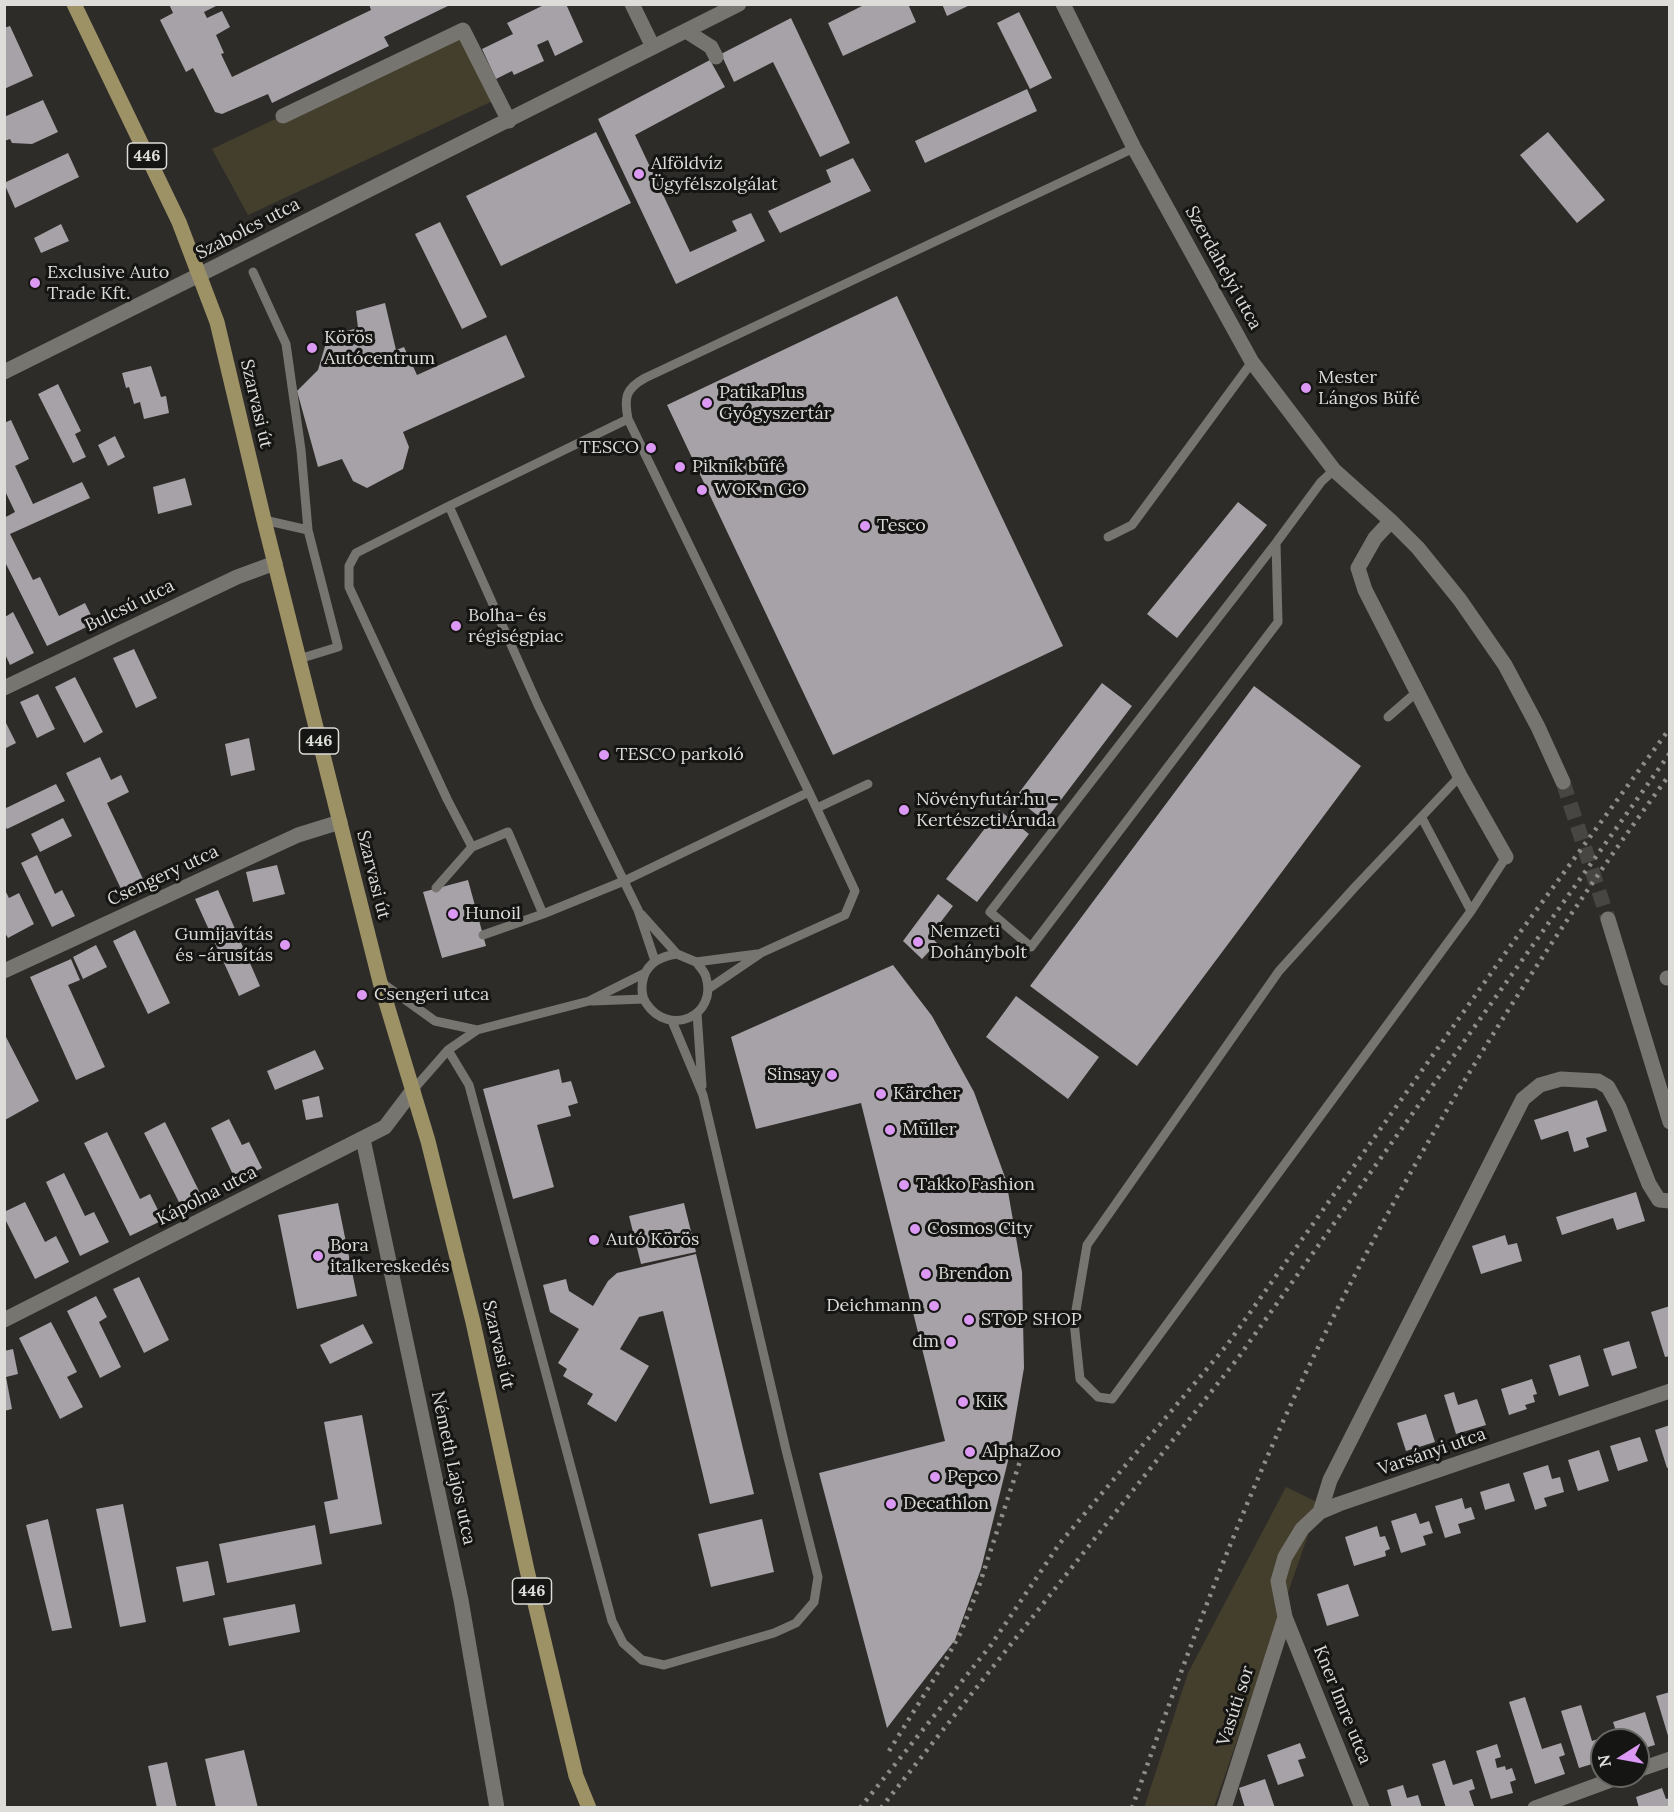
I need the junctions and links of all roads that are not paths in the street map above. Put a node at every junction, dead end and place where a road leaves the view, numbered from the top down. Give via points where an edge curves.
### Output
1 (74, 4) edge
2 (632, 4) edge
3 (739, 4) edge
4 (1063, 4) edge
5 (686, 31) junction
6 (653, 47) junction
7 (716, 57) dead end
8 (283, 116) dead end
9 (508, 121) junction
10 (1134, 148) junction
11 (253, 272) dead end
12 (200, 275) junction
13 (1252, 362) junction
14 (4, 372) edge
15 (628, 419) junction
16 (1334, 470) junction
17 (448, 506) junction
18 (264, 520) junction
19 (1391, 520) junction
20 (308, 530) junction
21 (1108, 537) dead end
22 (1276, 543) junction
23 (275, 563) junction
24 (299, 659) junction
25 (4, 688) edge
26 (1418, 691) junction
27 (1388, 717) dead end
28 (1460, 776) junction
29 (1563, 782) tunnel mouth
30 (868, 784) dead end
31 (809, 792) junction
32 (817, 808) junction
33 (1422, 818) junction
34 (340, 822) junction
35 (472, 847) junction
36 (1506, 857) joint
37 (624, 881) junction
38 (436, 888) dead end
39 (638, 910) junction
40 (1471, 911) junction
41 (543, 914) junction
42 (1608, 919) tunnel mouth
43 (483, 935) dead end
44 (761, 953) junction
45 (677, 954) junction
46 (655, 961) junction
47 (696, 962) junction
48 (4, 971) edge
49 (645, 973) junction
50 (380, 982) junction
51 (708, 989) junction
52 (644, 999) junction
53 (589, 1000) junction
54 (697, 1013) junction
55 (672, 1022) junction
56 (477, 1030) junction
57 (448, 1050) junction
58 (413, 1090) junction
59 (703, 1095) junction
60 (1670, 1122) edge
61 (363, 1138) junction
62 (1670, 1201) edge
63 (4, 1320) edge
64 (1670, 1391) edge
65 (1320, 1512) junction
66 (1285, 1617) junction
67 (1670, 1759) edge
68 (1650, 1766) edge
69 (576, 1776) junction
70 (1590, 1788) edge
71 (497, 1808) edge
72 (577, 1808) edge
73 (589, 1808) edge
74 (1224, 1808) edge
75 (1362, 1808) edge
76 (1535, 1808) edge

1 - 12 main road, Szarvasi út / 446 via 179,222
2 - 6 street
3 - 5 street, Szabolcs utca
4 - 10 street, Szerdahelyi utca
5 - 6 street, Szabolcs utca
5 - 7 street via 711,47
6 - 9 street, Szabolcs utca
8 - 9 street via 463,30
9 - 12 street, Szabolcs utca
10 - 13 street, Szerdahelyi utca
10 - 15 lane via 645,378 634,384 625,400
11 - 20 lane via 286,344
12 - 14 street, Szabolcs utca
12 - 18 main road, Szarvasi út / 446 via 217,322
13 - 16 street, Szerdahelyi utca
13 - 21 lane via 1132,525
15 - 17 lane
15 - 31 lane
16 - 19 street, Szerdahelyi utca
16 - 22 lane
17 - 35 lane via 356,553 349,566 349,587
17 - 37 lane via 538,705
18 - 20 lane
18 - 23 main road, Szarvasi út / 446
19 - 26 street via 1358,568 1365,590
19 - 29 street, Szerdahelyi utca via 1460,600 1505,665
20 - 24 lane via 338,648
22 - 22 lane via 990,912 1031,947 1278,622
23 - 24 main road, Szarvasi út / 446
23 - 25 street, Bulcsú utca via 237,577
24 - 34 main road, Szarvasi út / 446
26 - 27 lane
26 - 28 street
28 - 33 lane
28 - 36 street
30 - 32 lane
31 - 32 lane
31 - 37 lane
32 - 44 lane via 855,891 845,915
33 - 40 lane
33 - 40 lane via 1279,972 1087,1245 1074,1322 1080,1379 1098,1397 1112,1399
34 - 48 street, Csengery utca via 298,835
34 - 50 main road, Szarvasi út / 446
35 - 38 lane
35 - 41 lane via 508,832
36 - 40 lane
37 - 39 lane
37 - 41 lane
39 - 45 lane
39 - 46 lane
41 - 43 lane
42 - 60 street
44 - 47 lane
44 - 51 lane
45 - 46 lane
45 - 47 lane
46 - 49 lane
47 - 51 lane via 706,975
49 - 52 lane
49 - 53 lane
50 - 56 lane via 435,1021
50 - 58 main road, Szarvasi út / 446
51 - 54 lane
52 - 53 lane
52 - 55 lane via 652,1013
53 - 56 lane
54 - 55 lane
54 - 59 lane
55 - 59 lane
56 - 57 lane
57 - 58 lane
57 - 59 lane via 469,1085 612,1621 623,1643 642,1660 664,1665 796,1623 814,1602 818,1577
58 - 61 street, Kápolna utca via 385,1127
58 - 69 main road, Szarvasi út / 446 via 473,1322
61 - 63 street, Kápolna utca
61 - 71 street, Németh Lajos utca via 461,1600
62 - 65 street via 1659,1200 1649,1184 1608,1087 1598,1081 1561,1079 1540,1085 1523,1099 1330,1480
64 - 65 street, Varsányi utca
65 - 66 street, Varsányi utca via 1302,1529 1285,1557 1278,1581
66 - 74 street, Vasúti sor
66 - 75 street, Kner Imre utca
67 - 68 street
69 - 72 main road, Szarvasi út / 446
69 - 73 main road, Szarvasi út / 446
70 - 76 street

